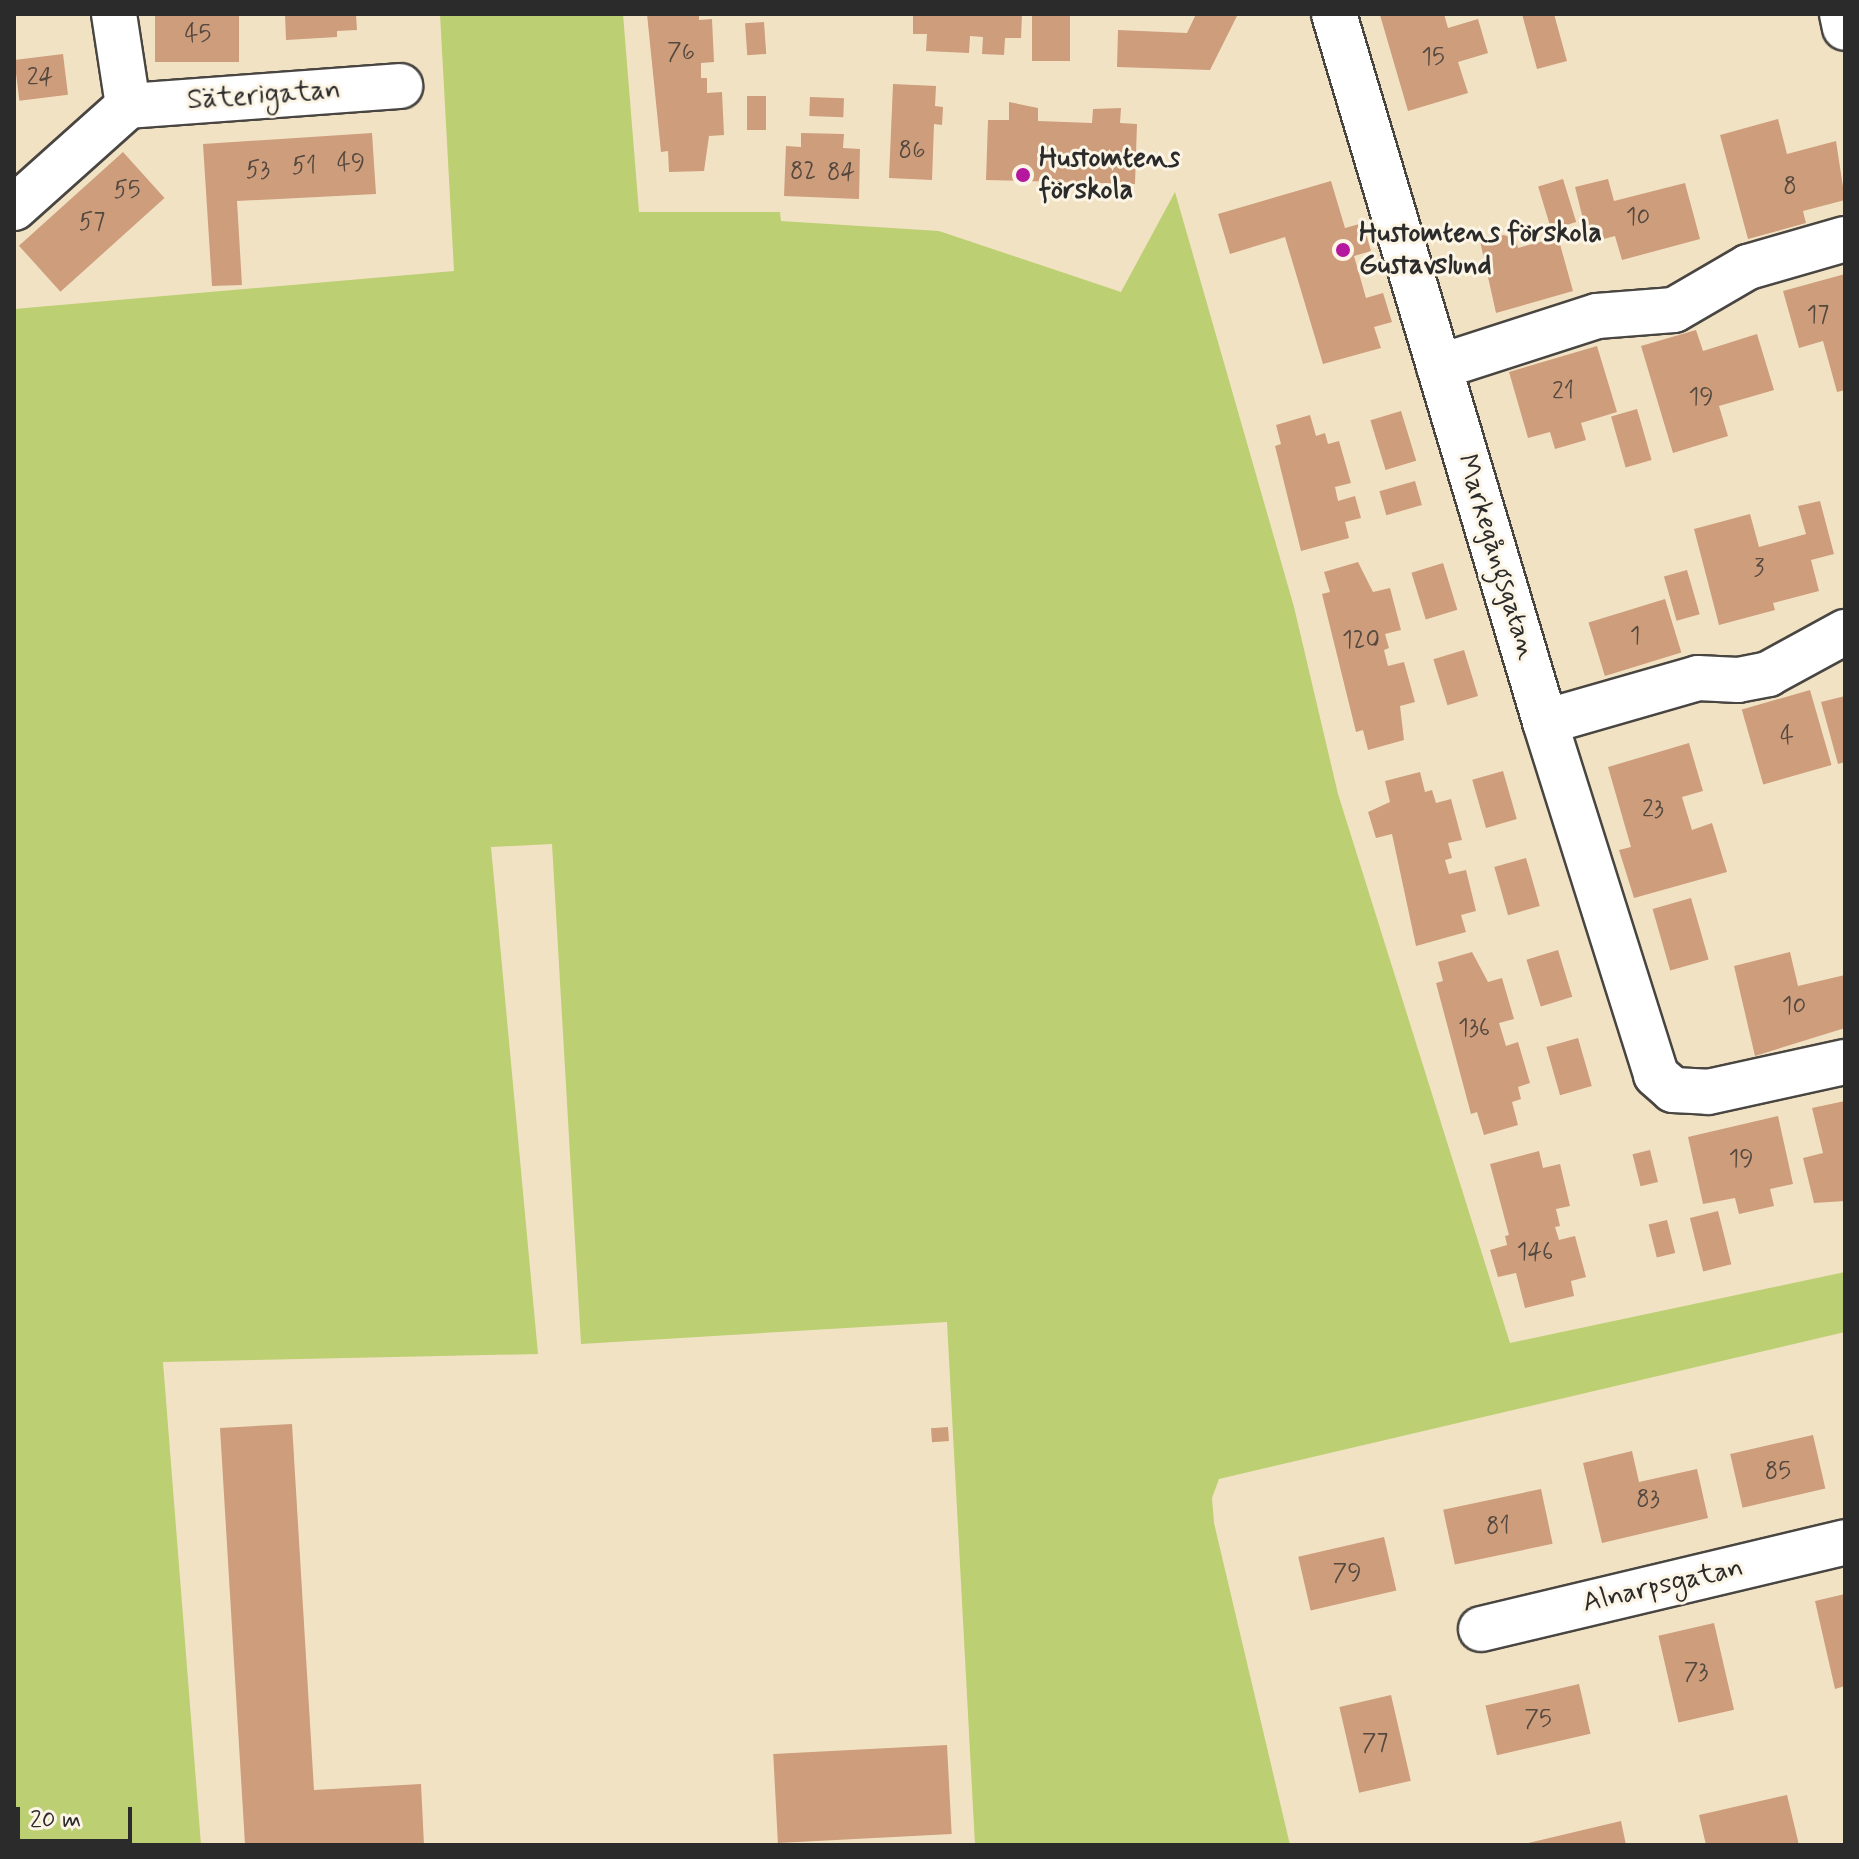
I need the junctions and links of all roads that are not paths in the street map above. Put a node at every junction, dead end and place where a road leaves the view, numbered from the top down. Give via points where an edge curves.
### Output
1 (114, 14) edge
2 (1334, 14) edge
3 (1842, 14) edge
4 (1845, 28) edge
5 (400, 86) dead end
6 (128, 106) junction
7 (14, 208) edge
8 (1845, 239) edge
9 (1439, 367) junction
10 (1845, 632) edge
11 (1545, 722) junction
12 (1845, 1062) edge
13 (1845, 1542) edge
14 (1481, 1629) dead end

1 - 6 street
2 - 9 street, Markegångsgatan
3 - 4 street
5 - 6 street, Säterigatan
6 - 7 street
8 - 9 street via 1748,267 1674,310 1597,316
9 - 11 street, Markegångsgatan
10 - 11 street via 1768,674 1738,680 1698,678
11 - 12 street, Markegångsgatan via 1656,1075 1673,1090 1718,1091
13 - 14 street, Alnarpsgatan

